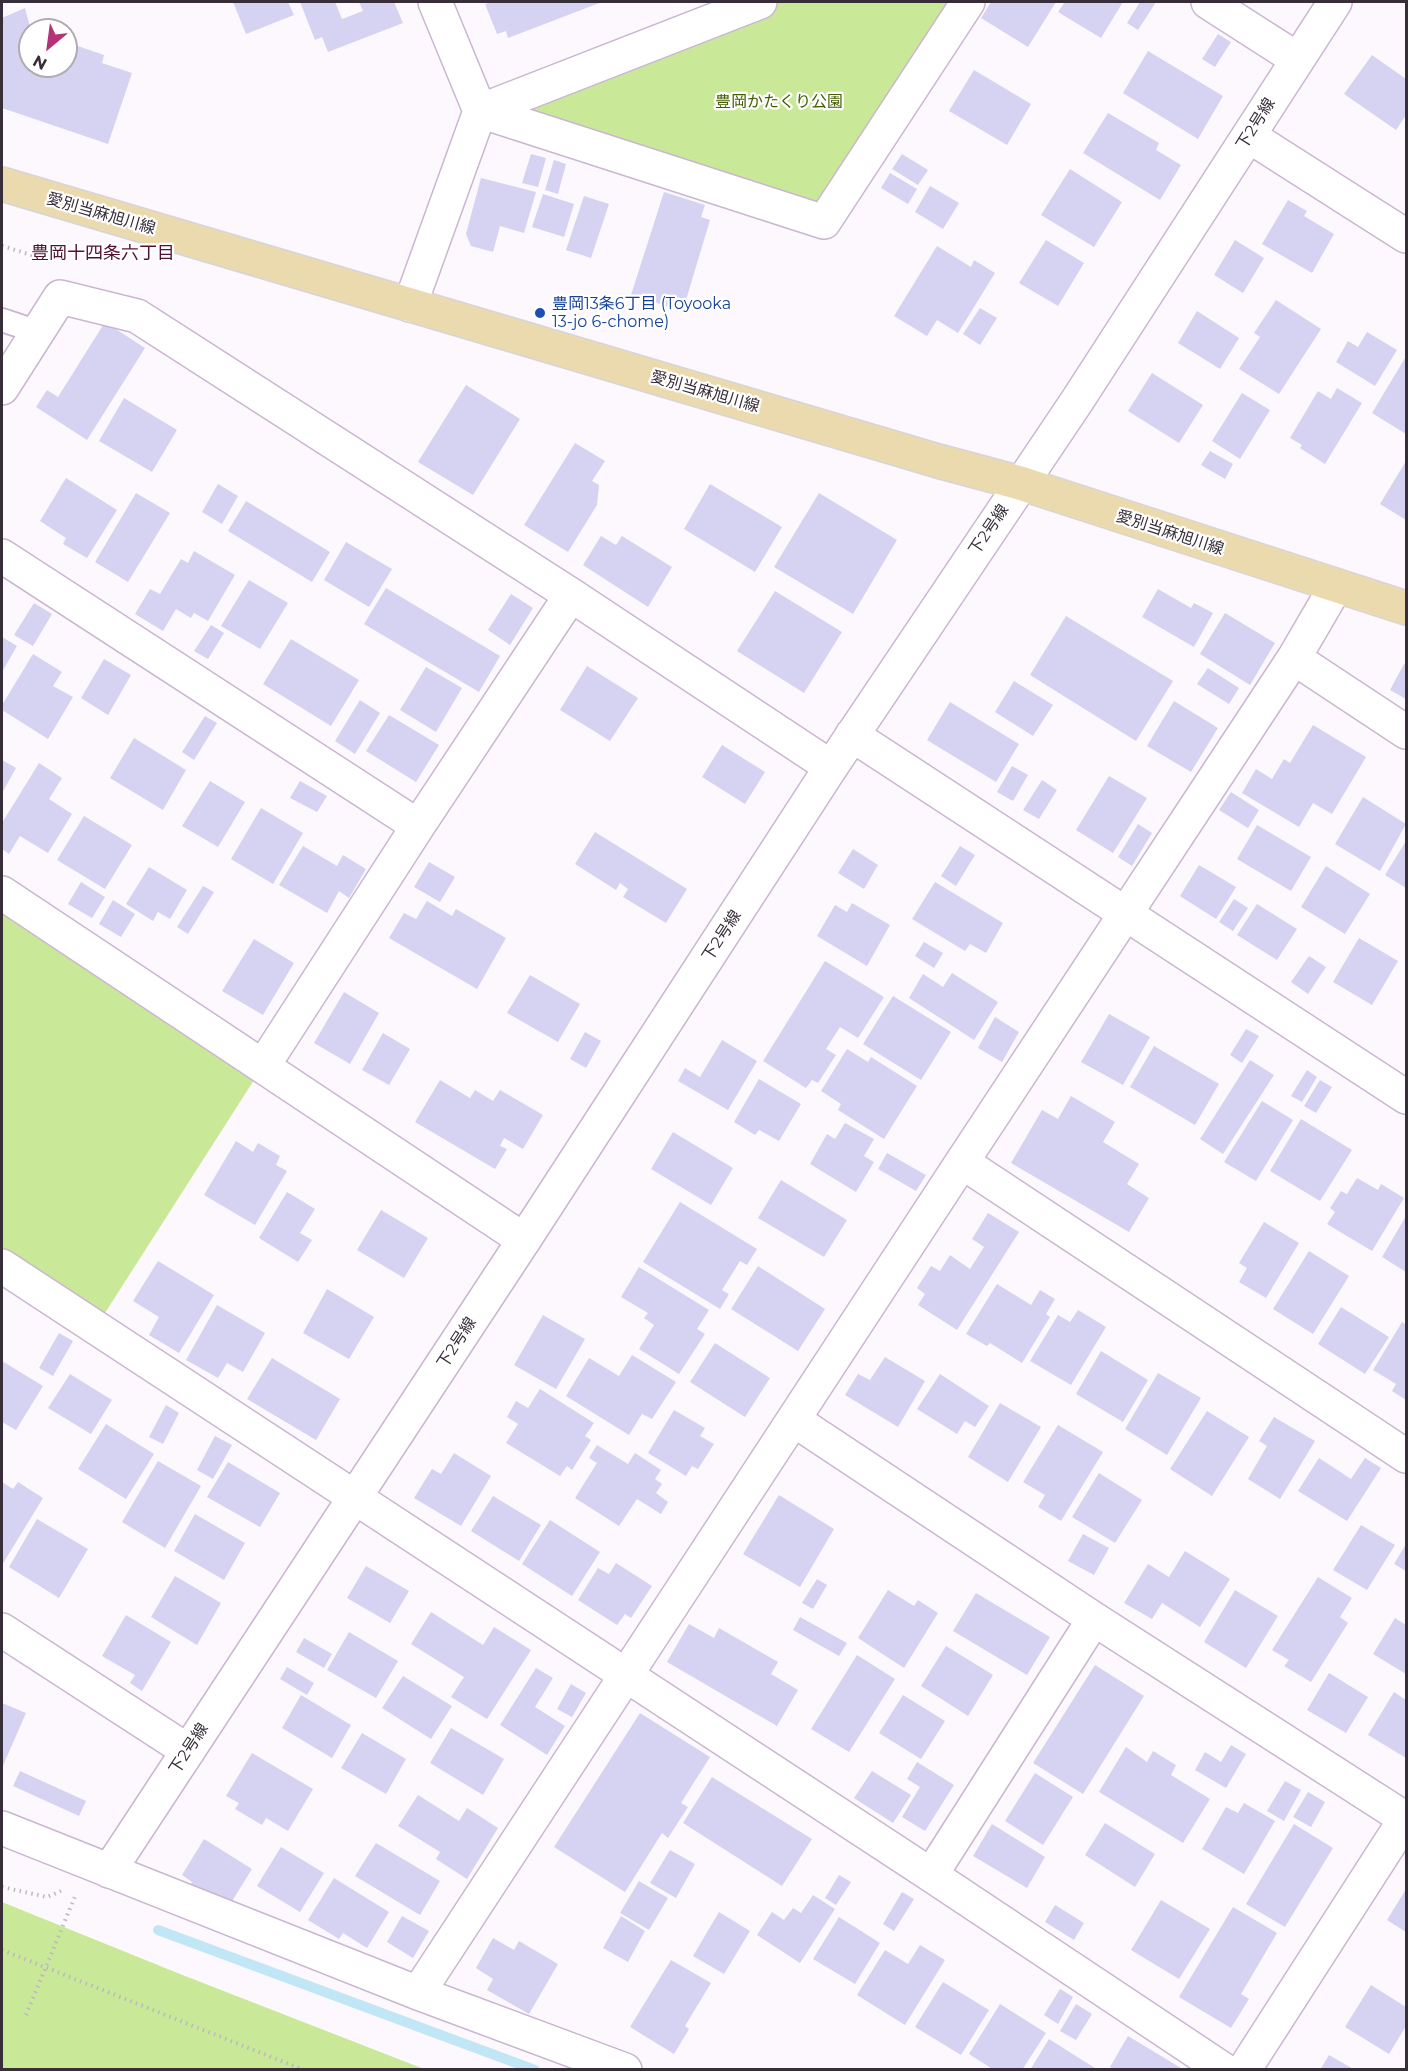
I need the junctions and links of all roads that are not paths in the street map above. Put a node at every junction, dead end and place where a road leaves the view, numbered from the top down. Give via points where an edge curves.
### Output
1 (435, 2) edge
2 (760, 2) edge
3 (968, 2) edge
4 (1208, 2) edge
5 (1335, 2) edge
6 (1297, 59) junction
7 (480, 111) junction
8 (1250, 136) junction
9 (2, 184) edge
10 (1407, 236) edge
11 (410, 305) junction
12 (2, 320) edge
13 (38, 332) junction
14 (2, 388) edge
15 (1020, 483) junction
16 (2, 556) edge
17 (1336, 586) junction
18 (571, 595) junction
19 (1407, 608) edge
20 (1294, 658) junction
21 (1407, 732) edge
22 (852, 735) junction
23 (831, 767) junction
24 (418, 826) junction
25 (2, 893) edge
26 (1125, 914) junction
27 (263, 1066) junction
28 (1407, 1097) edge
29 (962, 1162) junction
30 (524, 1240) junction
31 (2, 1266) edge
32 (794, 1420) junction
33 (1407, 1456) edge
34 (355, 1498) junction
35 (1094, 1619) junction
36 (2, 1630) edge
37 (627, 1675) junction
38 (188, 1751) junction
39 (1406, 1818) edge
40 (2, 1828) edge
41 (109, 1871) junction
42 (931, 1875) junction
43 (418, 1994) junction
44 (625, 2070) edge
45 (1224, 2070) edge
46 (1244, 2070) edge

1 - 7 street
2 - 7 street
3 - 7 street via 824,222
4 - 6 street
5 - 6 street, 下2号線
6 - 8 street, 下2号線
7 - 11 street
8 - 10 street
8 - 15 street, 下2号線
9 - 11 main road, 愛別当麻旭川線
11 - 15 main road, 愛別当麻旭川線
12 - 13 lane
13 - 14 street
13 - 18 street via 60,297 137,316
15 - 17 main road, 愛別当麻旭川線
15 - 22 street, 下2号線
16 - 24 street
17 - 19 main road, 愛別当麻旭川線
17 - 20 street
18 - 23 street
18 - 24 street
20 - 21 street
20 - 26 street
22 - 23 street, 下2号線
22 - 26 street
23 - 30 street, 下2号線
24 - 27 street
25 - 27 street
26 - 28 street
26 - 29 street
27 - 30 street
29 - 32 street
29 - 33 street
30 - 34 street, 下2号線
31 - 34 street
32 - 35 street
32 - 37 street
34 - 37 street
34 - 38 street, 下2号線
35 - 39 street
35 - 42 street
36 - 38 street
37 - 42 street
37 - 43 street
38 - 41 street, 下2号線
39 - 46 street
40 - 41 street
41 - 43 street
42 - 45 street
43 - 44 street

